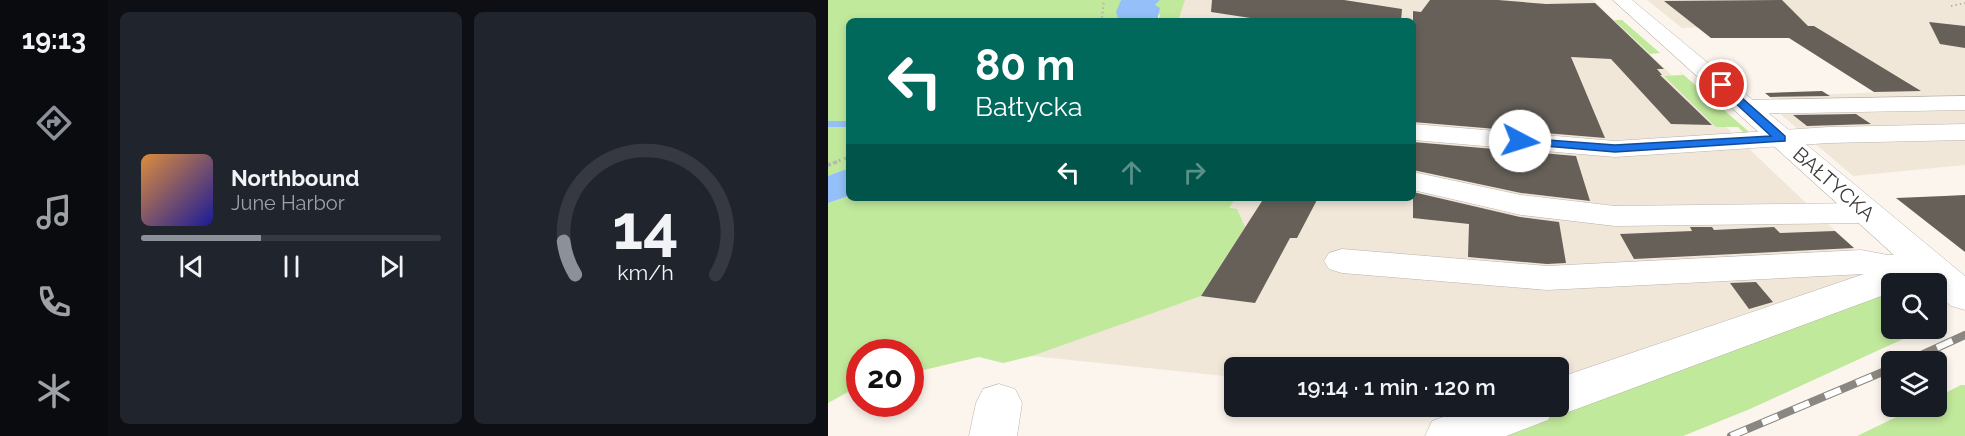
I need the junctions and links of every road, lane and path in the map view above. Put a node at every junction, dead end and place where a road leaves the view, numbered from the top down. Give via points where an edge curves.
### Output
1 (1104, 0) edge
2 (1622, 0) edge
3 (1965, 3) edge
4 (1951, 6) dead end
5 (1102, 18) edge
6 (1965, 103) edge
7 (1745, 107) junction
8 (1816, 107) junction
9 (1416, 132) edge
10 (1965, 132) edge
11 (1852, 134) junction
12 (1781, 138) junction
13 (846, 158) edge
14 (828, 165) edge
15 (1416, 182) edge
16 (1868, 213) junction
17 (1341, 261) dead end
18 (1908, 266) junction
19 (1965, 297) edge
20 (1569, 393) edge
21 (1502, 417) edge
22 (1449, 436) edge

1 - 5 path
2 - 7 main road, BAŁTYCKA
3 - 4 path
6 - 8 main road
7 - 8 main road
7 - 12 main road, BAŁTYCKA
8 - 11 main road
9 - 12 main road via 1615,149
10 - 11 main road
11 - 12 main road
12 - 16 main road, BAŁTYCKA
13 - 14 path
15 - 16 main road via 1521,206 1615,216
16 - 18 main road, BAŁTYCKA
17 - 18 main road via 1547,278 1861,262
18 - 19 main road, BAŁTYCKA
18 - 20 main road via 1890,273 1886,280
21 - 22 main road

